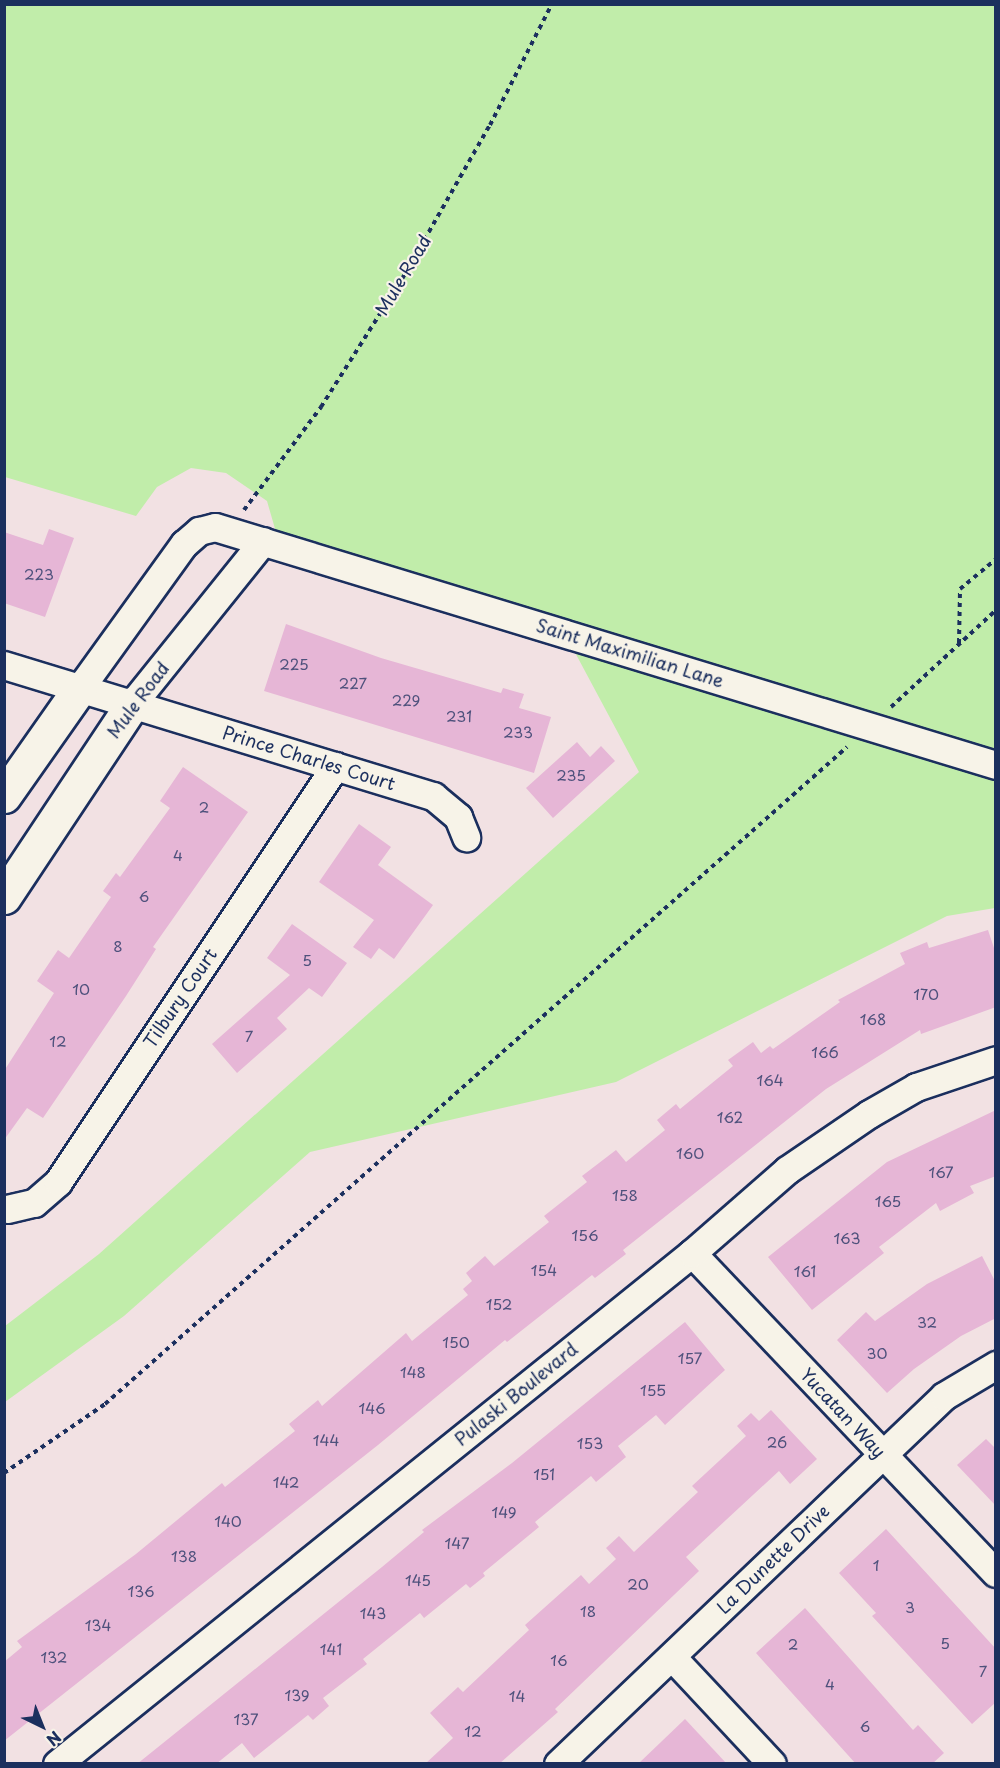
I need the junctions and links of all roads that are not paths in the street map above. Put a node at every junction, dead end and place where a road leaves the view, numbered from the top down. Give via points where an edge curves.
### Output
1 (264, 541) junction
2 (4, 665) edge
3 (80, 688) junction
4 (132, 704) junction
5 (335, 765) junction
6 (996, 765) edge
7 (4, 796) edge
8 (466, 837) dead end
9 (4, 897) edge
10 (996, 1060) edge
11 (7, 1209) dead end
12 (692, 1253) junction
13 (996, 1365) edge
14 (882, 1454) junction
15 (996, 1573) edge
16 (672, 1657) junction
17 (65, 1761) edge
18 (558, 1764) edge
19 (772, 1764) edge

1 - 3 street via 208,527 184,544
1 - 4 street, Mule Road
1 - 6 street, Saint Maximilian Lane
2 - 3 street, Prince Charles Court
3 - 4 street, Prince Charles Court
3 - 7 main road
4 - 5 street, Prince Charles Court
4 - 9 main road, Mule Road
5 - 8 street, Prince Charles Court via 433,796 458,817
5 - 11 street, Tilbury Court via 57,1182 34,1203
10 - 12 street, Pulaski Boulevard via 916,1087 869,1114 787,1170
12 - 14 street, Yucatan Way
12 - 17 street, Pulaski Boulevard
13 - 14 street, La Dunette Drive via 944,1396
14 - 15 street, Yucatan Way
14 - 16 street, La Dunette Drive
16 - 18 street, La Dunette Drive
16 - 19 street

